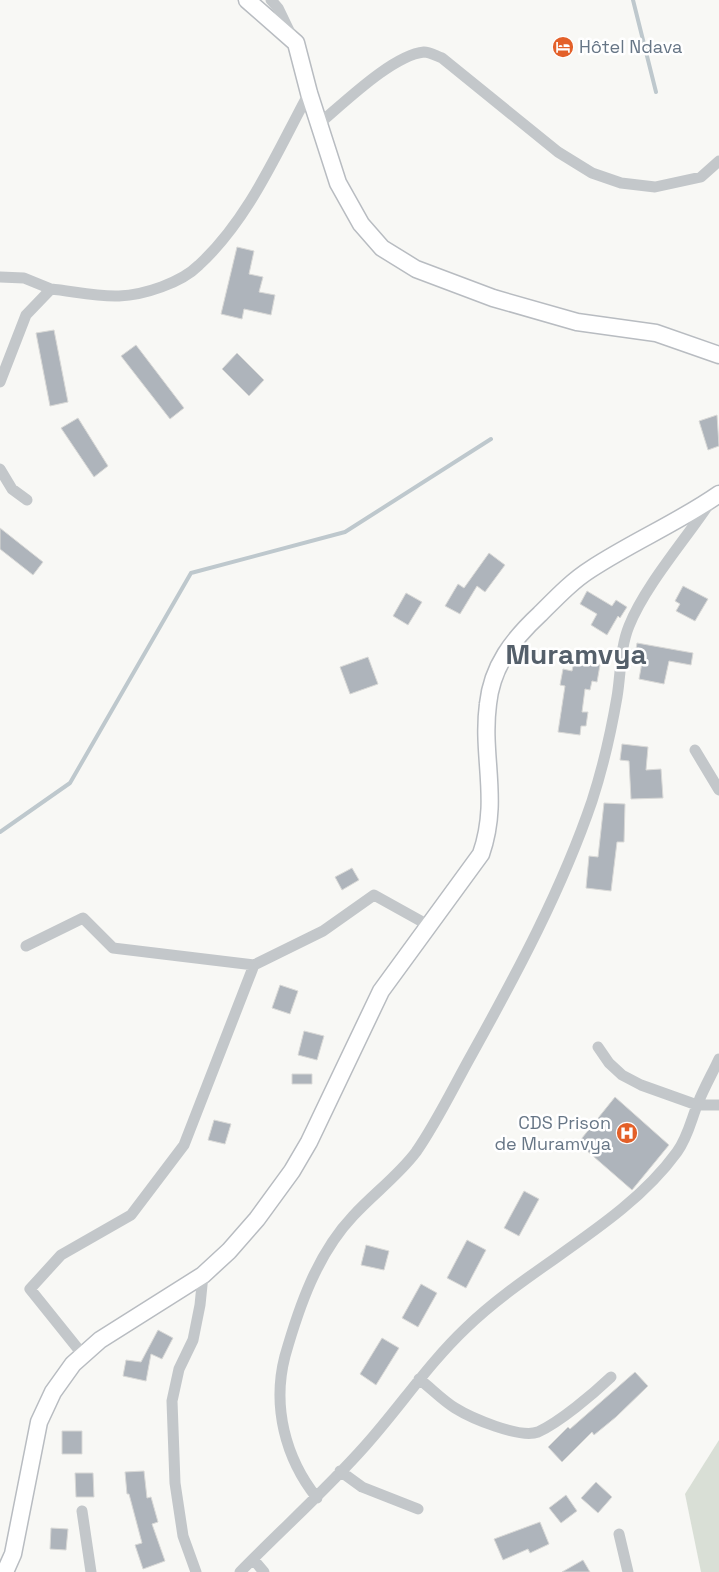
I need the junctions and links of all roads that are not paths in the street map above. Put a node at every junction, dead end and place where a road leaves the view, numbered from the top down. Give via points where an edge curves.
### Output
1 (247, 0) edge
2 (271, 0) edge
3 (296, 43) junction
4 (309, 93) junction
5 (320, 123) junction
6 (719, 161) edge
7 (0, 277) edge
8 (51, 289) junction
9 (719, 355) edge
10 (0, 382) edge
11 (0, 469) edge
12 (716, 496) edge
13 (27, 500) dead end
14 (695, 750) dead end
15 (719, 790) edge
16 (428, 924) junction
17 (26, 946) dead end
18 (254, 965) junction
19 (598, 1047) dead end
20 (719, 1059) edge
21 (697, 1105) junction
22 (719, 1105) edge
23 (203, 1275) junction
24 (83, 1355) junction
25 (611, 1377) dead end
26 (419, 1379) junction
27 (340, 1471) junction
28 (317, 1498) junction
29 (418, 1509) dead end
30 (82, 1511) dead end
31 (619, 1534) dead end
32 (13, 1554) junction
33 (253, 1559) junction
34 (5, 1572) edge
35 (15, 1572) edge
36 (92, 1572) edge
37 (196, 1572) edge
38 (240, 1572) edge
39 (264, 1572) edge
40 (628, 1572) edge

1 - 3 main road
2 - 3 street
3 - 4 main road
4 - 5 main road
4 - 8 street via 258,190 230,230 198,266 169,285 119,296
5 - 6 street via 406,56 426,52 442,58 558,152 592,173 621,183 655,187 701,177
5 - 9 main road via 338,182 361,224 382,248 416,269 493,298 577,322 656,333
7 - 8 street via 24,278
8 - 10 street via 26,315
11 - 13 street via 12,489
12 - 16 main road via 589,570 509,647 497,665 487,705 491,809 487,835 481,854
12 - 28 street via 641,602 629,627 607,748 591,803 547,911 502,1001 416,1151 335,1238 303,1300 285,1357 279,1406 286,1441 300,1473
14 - 15 street
16 - 18 street via 374,895 323,931
16 - 23 main road via 381,991 292,1172 257,1219
17 - 18 street via 83,918 113,948
18 - 24 street via 184,1145 131,1215 61,1255 30,1289
19 - 21 street via 622,1075
20 - 21 street
21 - 22 street
21 - 26 street via 689,1131 678,1150 637,1198 491,1304 428,1366
23 - 24 main road via 100,1340
23 - 37 street via 193,1340 179,1369 172,1401 175,1483 183,1536
24 - 32 main road via 53,1392 39,1422
25 - 26 street via 594,1393 537,1432 496,1427 455,1408
26 - 27 street via 407,1398
27 - 28 street
27 - 29 street via 362,1487
28 - 33 street
30 - 36 street
31 - 40 street
32 - 34 main road
32 - 35 street
33 - 38 street
33 - 39 street

